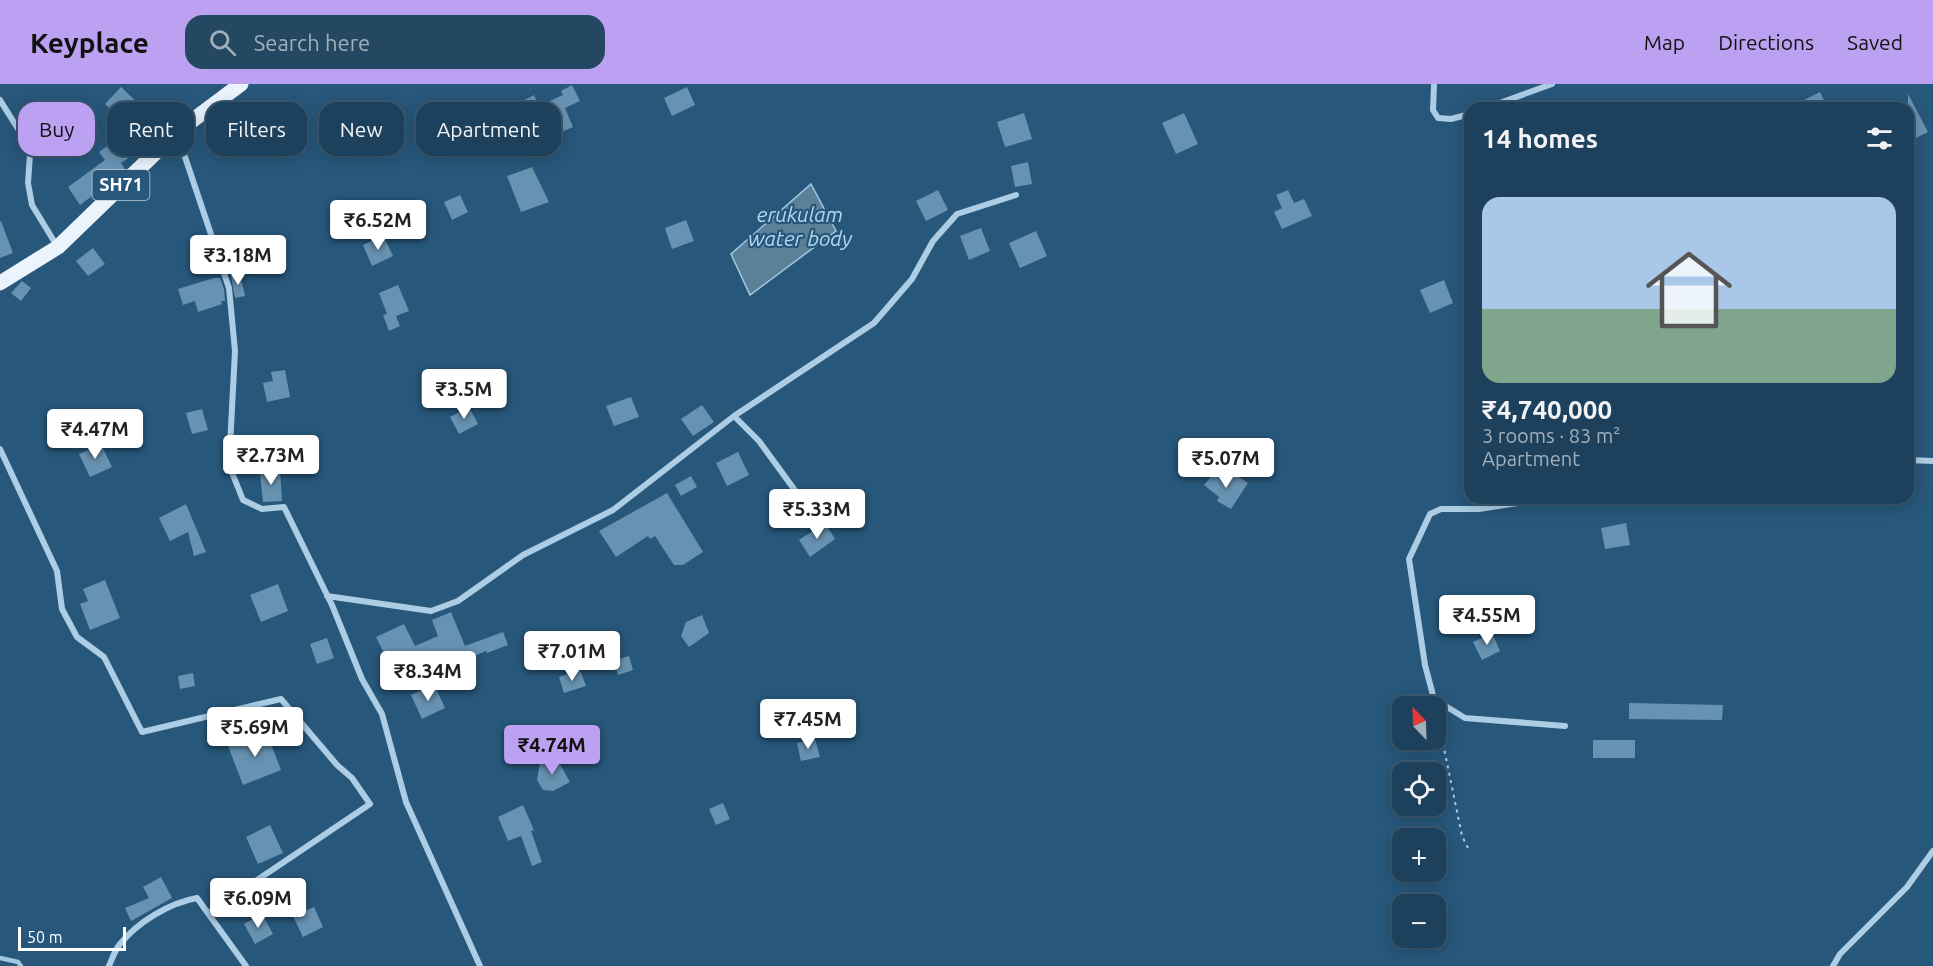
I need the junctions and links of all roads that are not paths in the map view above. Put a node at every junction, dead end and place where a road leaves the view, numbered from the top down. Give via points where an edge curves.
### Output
1 (241, 84) edge
2 (1434, 84) edge
3 (1552, 84) edge
4 (0, 100) edge
5 (1502, 102) edge
6 (1464, 116) edge
7 (194, 119) edge
8 (152, 156) edge
9 (185, 156) edge
10 (1016, 195) dead end
11 (58, 247) junction
12 (0, 283) edge
13 (734, 416) junction
14 (0, 448) edge
15 (1914, 460) edge
16 (1933, 461) edge
17 (1511, 504) edge
18 (810, 511) dead end
19 (327, 596) junction
20 (1566, 726) dead end
21 (1933, 851) edge
22 (208, 913) junction
23 (109, 966) edge
24 (246, 966) edge
25 (480, 966) edge
26 (1833, 966) edge

1 - 7 main road, SH71
2 - 6 street via 1433,110 1438,118
3 - 5 street
4 - 11 street via 30,154 28,183 32,205
8 - 11 main road, SH71
9 - 19 street via 229,288 235,351 229,465 243,500 262,509 284,507
10 - 13 street via 957,214 933,241 912,279 874,323
11 - 12 main road, SH71
13 - 18 street via 759,441
13 - 19 street via 613,510 523,555 459,602 430,611
14 - 22 street via 57,572 62,609 77,637 104,657 142,732 281,699 352,778 370,804
15 - 16 street
17 - 20 street via 1441,509 1430,514 1409,560 1425,665 1434,699 1465,718
19 - 25 street via 362,680 382,714 406,802 426,852
21 - 26 street via 1907,887 1840,954
22 - 23 street via 197,898 179,901 154,915 119,945
22 - 24 street

